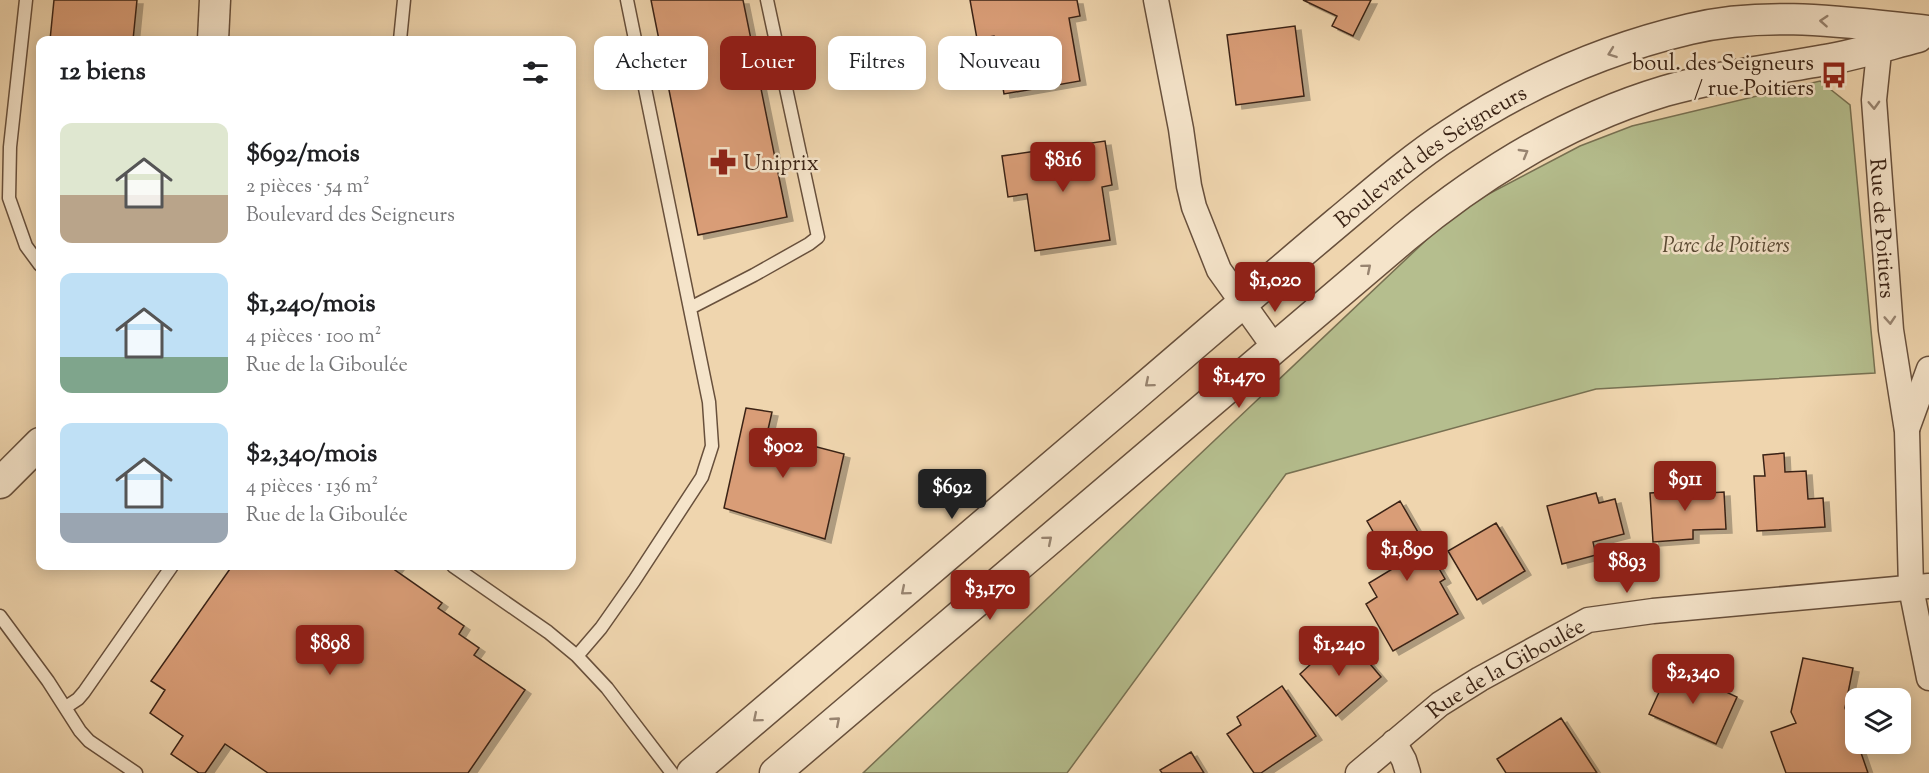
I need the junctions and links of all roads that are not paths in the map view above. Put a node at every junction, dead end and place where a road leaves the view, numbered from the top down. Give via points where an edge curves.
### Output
1 (26, 0) edge
2 (215, 0) edge
3 (404, 0) edge
4 (627, 0) edge
5 (767, 0) edge
6 (1156, 0) edge
7 (1929, 33) edge
8 (213, 36) edge
9 (400, 36) edge
10 (1881, 36) junction
11 (5, 147) edge
12 (36, 260) edge
13 (1242, 304) junction
14 (690, 308) junction
15 (1274, 347) junction
16 (1929, 369) edge
17 (1906, 431) junction
18 (36, 447) edge
19 (0, 483) edge
20 (169, 570) edge
21 (459, 570) edge
22 (1920, 587) edge
23 (0, 616) edge
24 (577, 656) junction
25 (1929, 678) edge
26 (66, 707) junction
27 (1395, 742) junction
28 (136, 773) edge
29 (672, 773) edge
30 (692, 773) edge
31 (775, 773) edge
32 (1358, 773) edge
33 (1408, 773) edge

1 - 11 lane
2 - 8 street
3 - 9 lane
4 - 14 lane
5 - 14 lane via 818,237
6 - 13 street via 1194,207 1219,270
7 - 10 street, Boulevard des Seigneurs
10 -> 13 street, Boulevard des Seigneurs via 1779,19 1716,24 1663,36 1564,71 1499,104 1430,147
15 -> 10 street, Boulevard des Seigneurs via 1450,201 1495,170 1577,125 1699,82 1828,60
10 -> 17 street, Rue de Poitiers via 1874,112 1891,330
11 - 12 lane via 9,198 26,246
13 - 15 street
13 -> 30 street, Boulevard des Seigneurs
14 - 24 lane via 709,402 712,447 702,477 634,581
31 -> 15 street, Boulevard des Seigneurs
16 - 17 street, Rue de Poitiers
17 - 22 street, Rue de Poitiers
18 - 19 street
20 - 26 lane via 84,692
21 - 24 lane
22 - 25 street, Rue de Poitiers
22 - 27 street, Rue de la Giboulée via 1588,620 1480,679
23 - 26 lane
24 - 29 lane via 608,688
26 - 28 lane via 89,741
27 - 32 street, Rue de la Giboulée
27 - 33 street

